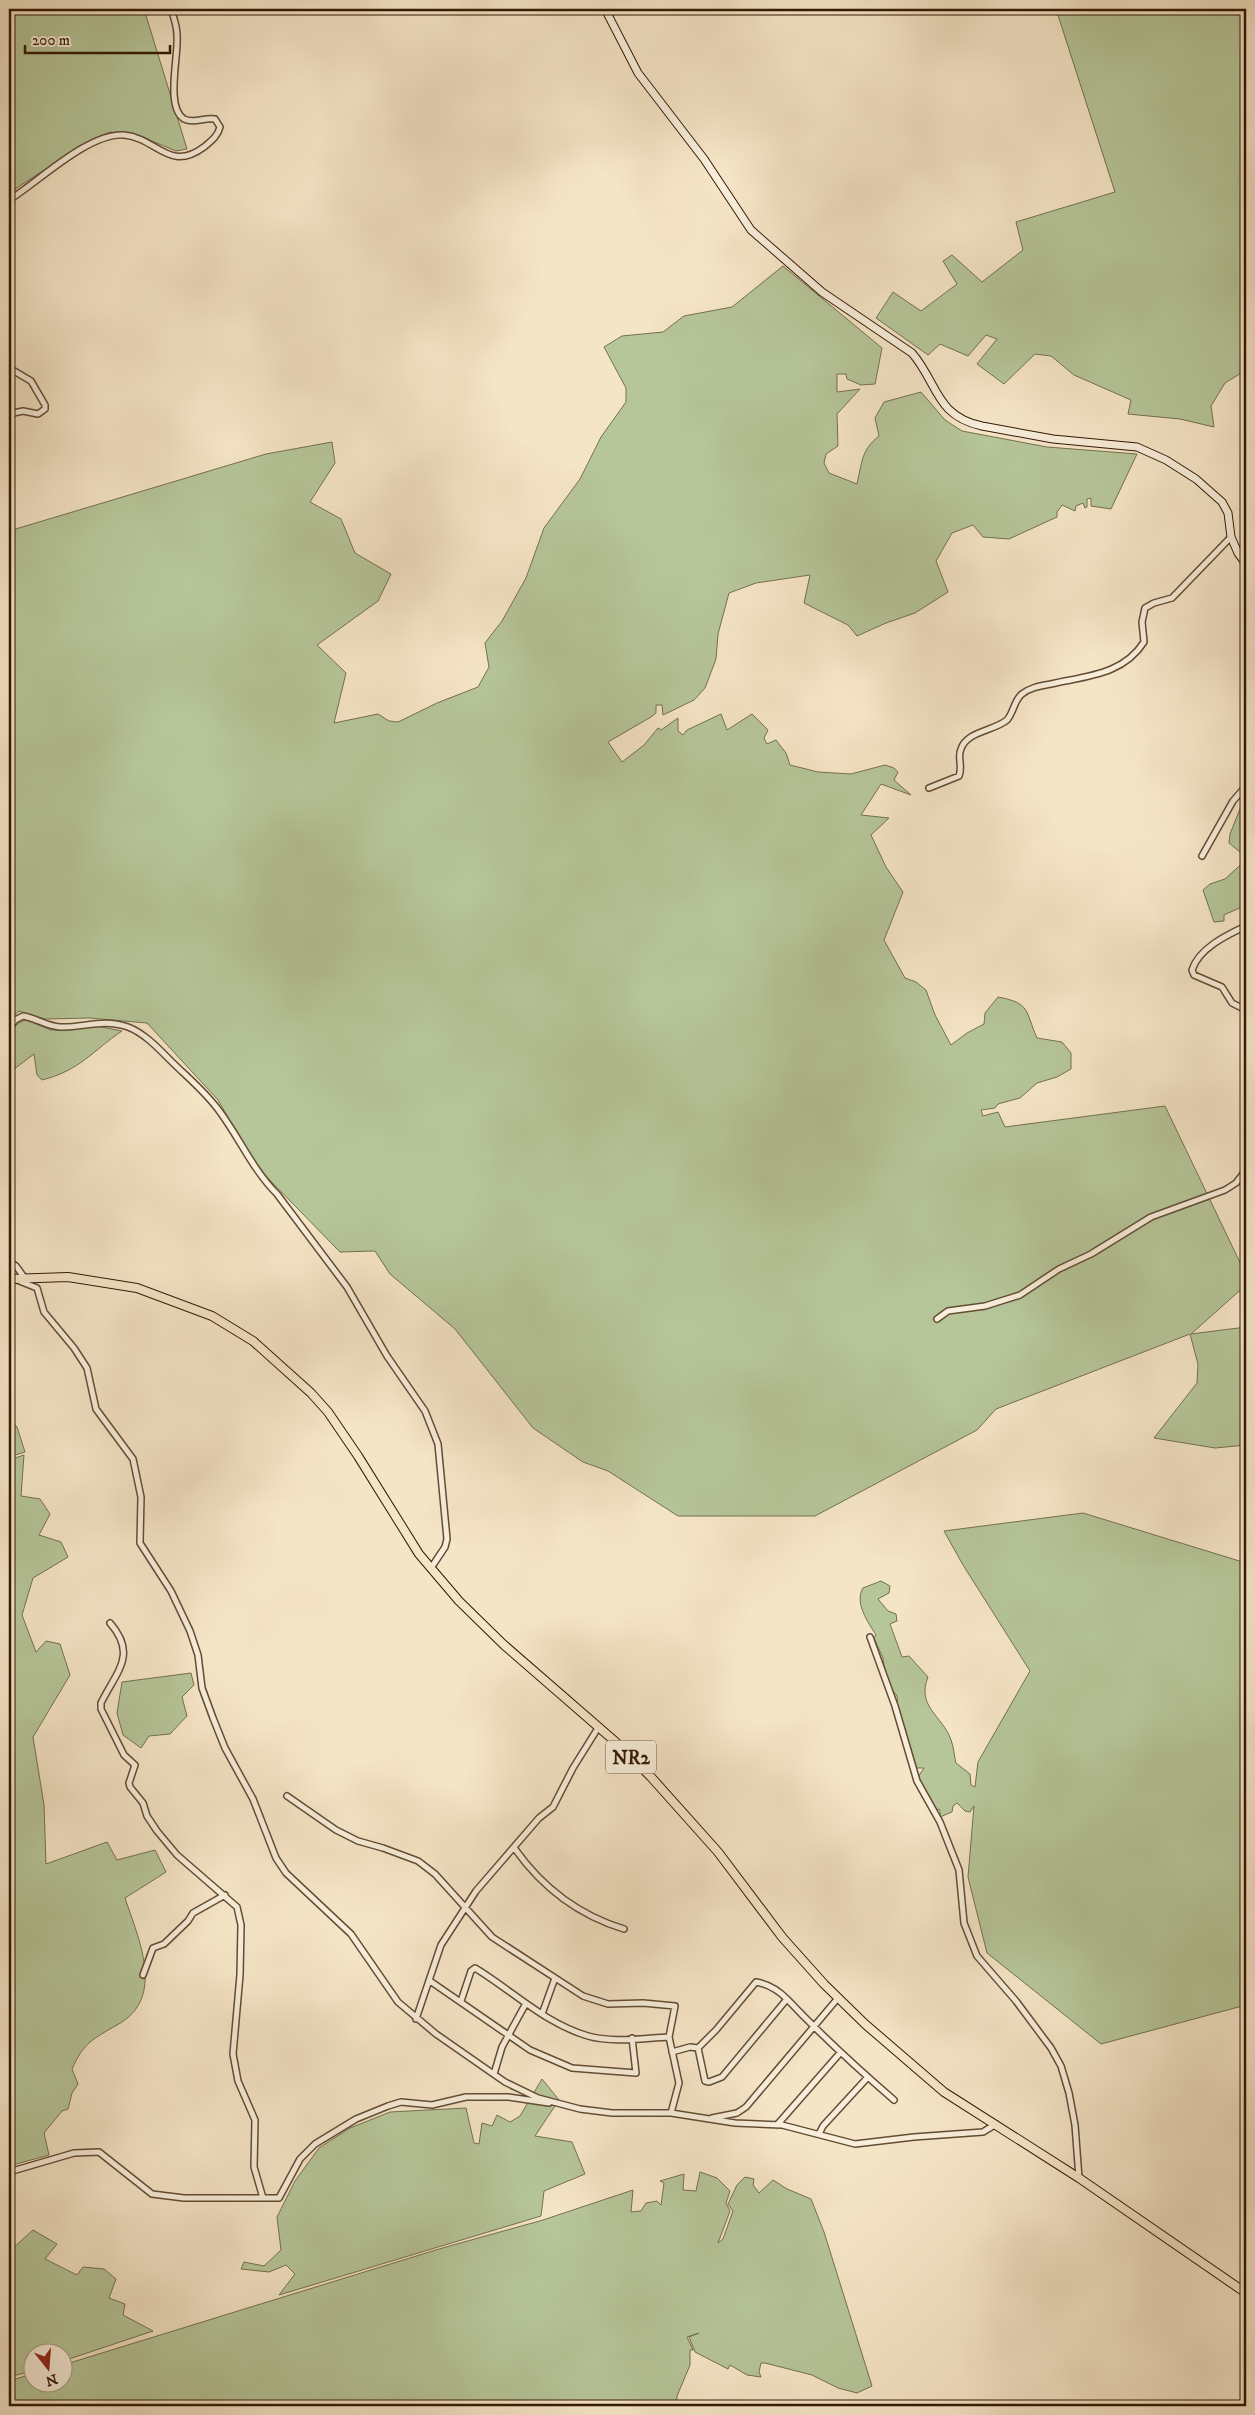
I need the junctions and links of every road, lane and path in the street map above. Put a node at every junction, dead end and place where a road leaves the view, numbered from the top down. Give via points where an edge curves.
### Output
1 (171, 9) edge
2 (605, 9) edge
3 (9, 200) edge
4 (9, 368) edge
5 (9, 414) edge
6 (1231, 537) junction
7 (1246, 564) edge
8 (1246, 786) edge
9 (929, 788) dead end
10 (1202, 856) dead end
11 (1246, 926) edge
12 (1246, 1010) edge
13 (9, 1029) edge
14 (1246, 1170) edge
15 (9, 1261) edge
16 (24, 1278) junction
17 (11, 1279) edge
18 (938, 1319) dead end
19 (431, 1568) junction
20 (110, 1623) dead end
21 (870, 1637) dead end
22 (598, 1728) junction
23 (287, 1796) dead end
24 (515, 1848) junction
25 (224, 1895) junction
26 (465, 1906) junction
27 (624, 1929) dead end
28 (143, 1975) dead end
29 (555, 1978) junction
30 (430, 1981) junction
31 (838, 1998) junction
32 (787, 1999) junction
33 (461, 2001) junction
34 (525, 2005) junction
35 (542, 2014) junction
36 (416, 2019) junction
37 (813, 2026) junction
38 (508, 2035) junction
39 (669, 2037) junction
40 (632, 2038) junction
41 (698, 2048) junction
42 (672, 2052) junction
43 (840, 2053) junction
44 (494, 2074) junction
45 (868, 2077) junction
46 (894, 2100) dead end
47 (555, 2103) junction
48 (671, 2114) junction
49 (706, 2119) junction
50 (996, 2124) junction
51 (777, 2125) junction
52 (819, 2134) junction
53 (9, 2172) edge
54 (1079, 2178) junction
55 (263, 2198) junction
56 (1246, 2293) edge

1 - 3 street via 178,38 174,75 177,108 183,118 189,120 215,119 220,126 215,138 191,154 178,157 137,138 124,135 109,138 52,168
2 - 6 main road via 638,73 704,159 751,230 822,292 912,352 938,398 953,414 970,424 990,428 1147,450 1216,495 1228,514
4 - 5 street via 31,381 45,405 42,413 38,414 23,411
6 - 7 main road
6 - 9 street via 1172,598 1144,608 1144,642 1125,663 1101,674 1024,692 1016,699 1012,715 1007,720 966,741 960,752 962,767 959,776
8 - 10 street via 1233,800
11 - 12 street via 1226,935 1199,956 1192,970 1194,975 1222,987 1232,1003
13 - 19 street via 15,1020 23,1016 55,1026 96,1022 128,1028 138,1032 164,1054 219,1110 264,1181 347,1287 430,1422 440,1455 447,1539
14 - 18 street via 1236,1183 1225,1190 1151,1217 1020,1295 985,1306 948,1311
15 - 16 street
16 - 17 highway, NR2
16 - 19 highway, NR2 via 90,1279 137,1288 207,1314 254,1341 328,1412 409,1540
17 - 36 street via 37,1288 44,1312 87,1368 96,1409 133,1459 140,1480 140,1543 171,1591 190,1631 198,1655 202,1688 213,1718 225,1748 253,1799 281,1867 351,1934 391,1994
19 - 22 highway, NR2 via 480,1622
20 - 25 street via 121,1636 124,1656 101,1709 124,1755 135,1765 130,1787 168,1844
21 - 54 street via 917,1781 940,1822 959,1870 964,1923 977,1956 1021,2008 1061,2066 1075,2126
22 - 24 street via 553,1807 539,1818
22 - 31 highway, NR2 via 688,1816 782,1937
23 - 26 street via 358,1841 418,1861
24 - 26 street
24 - 27 street via 531,1872 555,1893 598,1920
25 - 28 street via 193,1913 164,1944 153,1948
25 - 55 street via 237,1907 241,1925 233,2054 238,2081 255,2120 254,2167
26 - 29 street via 492,1937
26 - 30 street via 441,1945
29 - 35 street
29 - 39 street via 583,1996 608,2004 675,2006
30 - 33 street
30 - 36 street
31 - 37 street
31 - 50 highway, NR2 via 944,2092
32 - 37 street
32 - 41 street via 767,1984 756,1982
32 - 41 street via 722,2077 705,2081
33 - 34 street via 471,1971 475,1968
33 - 38 street
34 - 35 street
34 - 38 street
35 - 40 street via 588,2036
36 - 44 street
37 - 43 street
37 - 49 street via 746,2107 737,2113
38 - 40 street via 530,2050 572,2068 636,2073
38 - 44 street
39 - 40 street
39 - 42 street
41 - 42 street
42 - 48 street via 679,2083
43 - 45 street
43 - 51 street
44 - 47 street
45 - 46 street
45 - 52 street
47 - 48 street via 612,2114
47 - 55 street via 508,2097 466,2097 432,2105 401,2102 388,2106 356,2118 315,2144 300,2159 279,2198
48 - 49 street
49 - 51 street
50 - 52 street via 984,2132 914,2136 861,2144
50 - 54 highway, NR2
51 - 52 street
53 - 55 street via 74,2153 99,2152 152,2194 184,2198
54 - 56 highway, NR2

